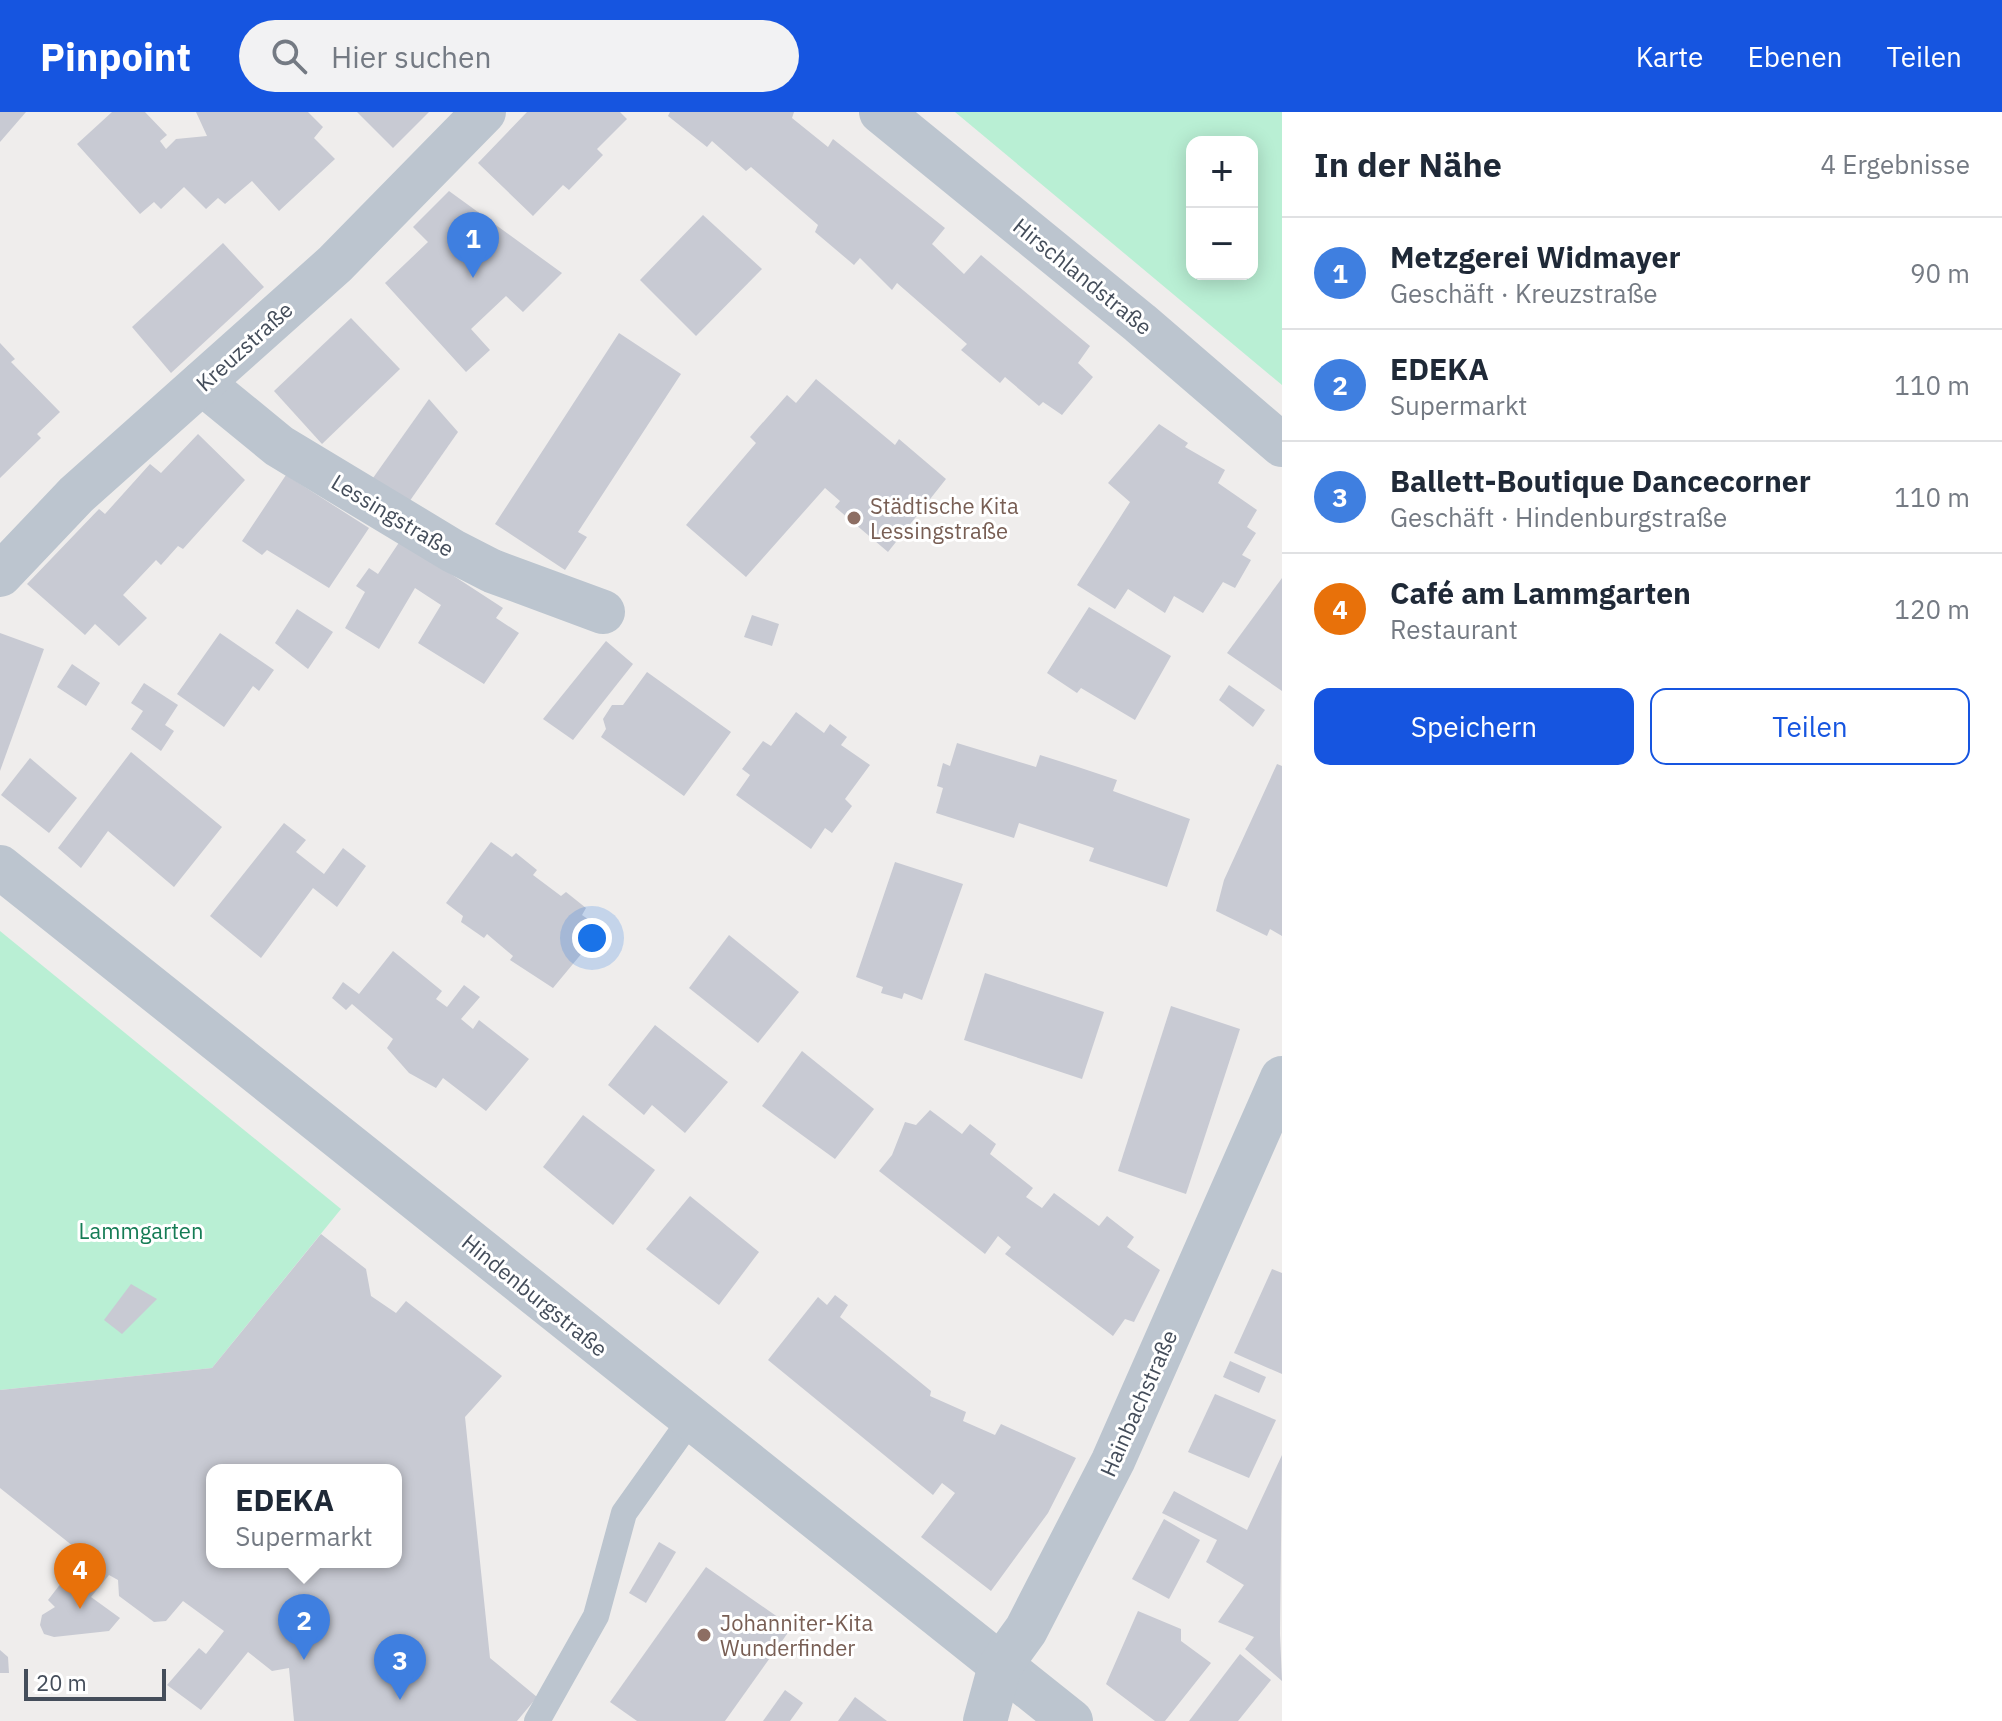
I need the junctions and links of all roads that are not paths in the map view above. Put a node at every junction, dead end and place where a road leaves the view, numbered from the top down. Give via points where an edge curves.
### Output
1 (484, 112) edge
2 (881, 112) edge
3 (202, 383) junction
4 (1282, 445) edge
5 (0, 575) edge
6 (603, 612) dead end
7 (0, 867) edge
8 (1282, 1078) edge
9 (691, 1419) junction
10 (1000, 1666) junction
11 (537, 1721) edge
12 (985, 1721) edge
13 (1071, 1721) edge

1 - 3 street, Kreuzstraße via 335,264
2 - 4 street, Hirschlandstraße
3 - 5 street, Kreuzstraße via 76,495
3 - 6 street, Lessingstraße via 279,446 453,551
7 - 9 street, Hindenburgstraße
8 - 10 street, Hainbachstraße via 1113,1461 1026,1630
9 - 10 street, Hindenburgstraße
9 - 11 lane via 624,1513 596,1616
10 - 12 street, Hainbachstraße
10 - 13 street, Hindenburgstraße

